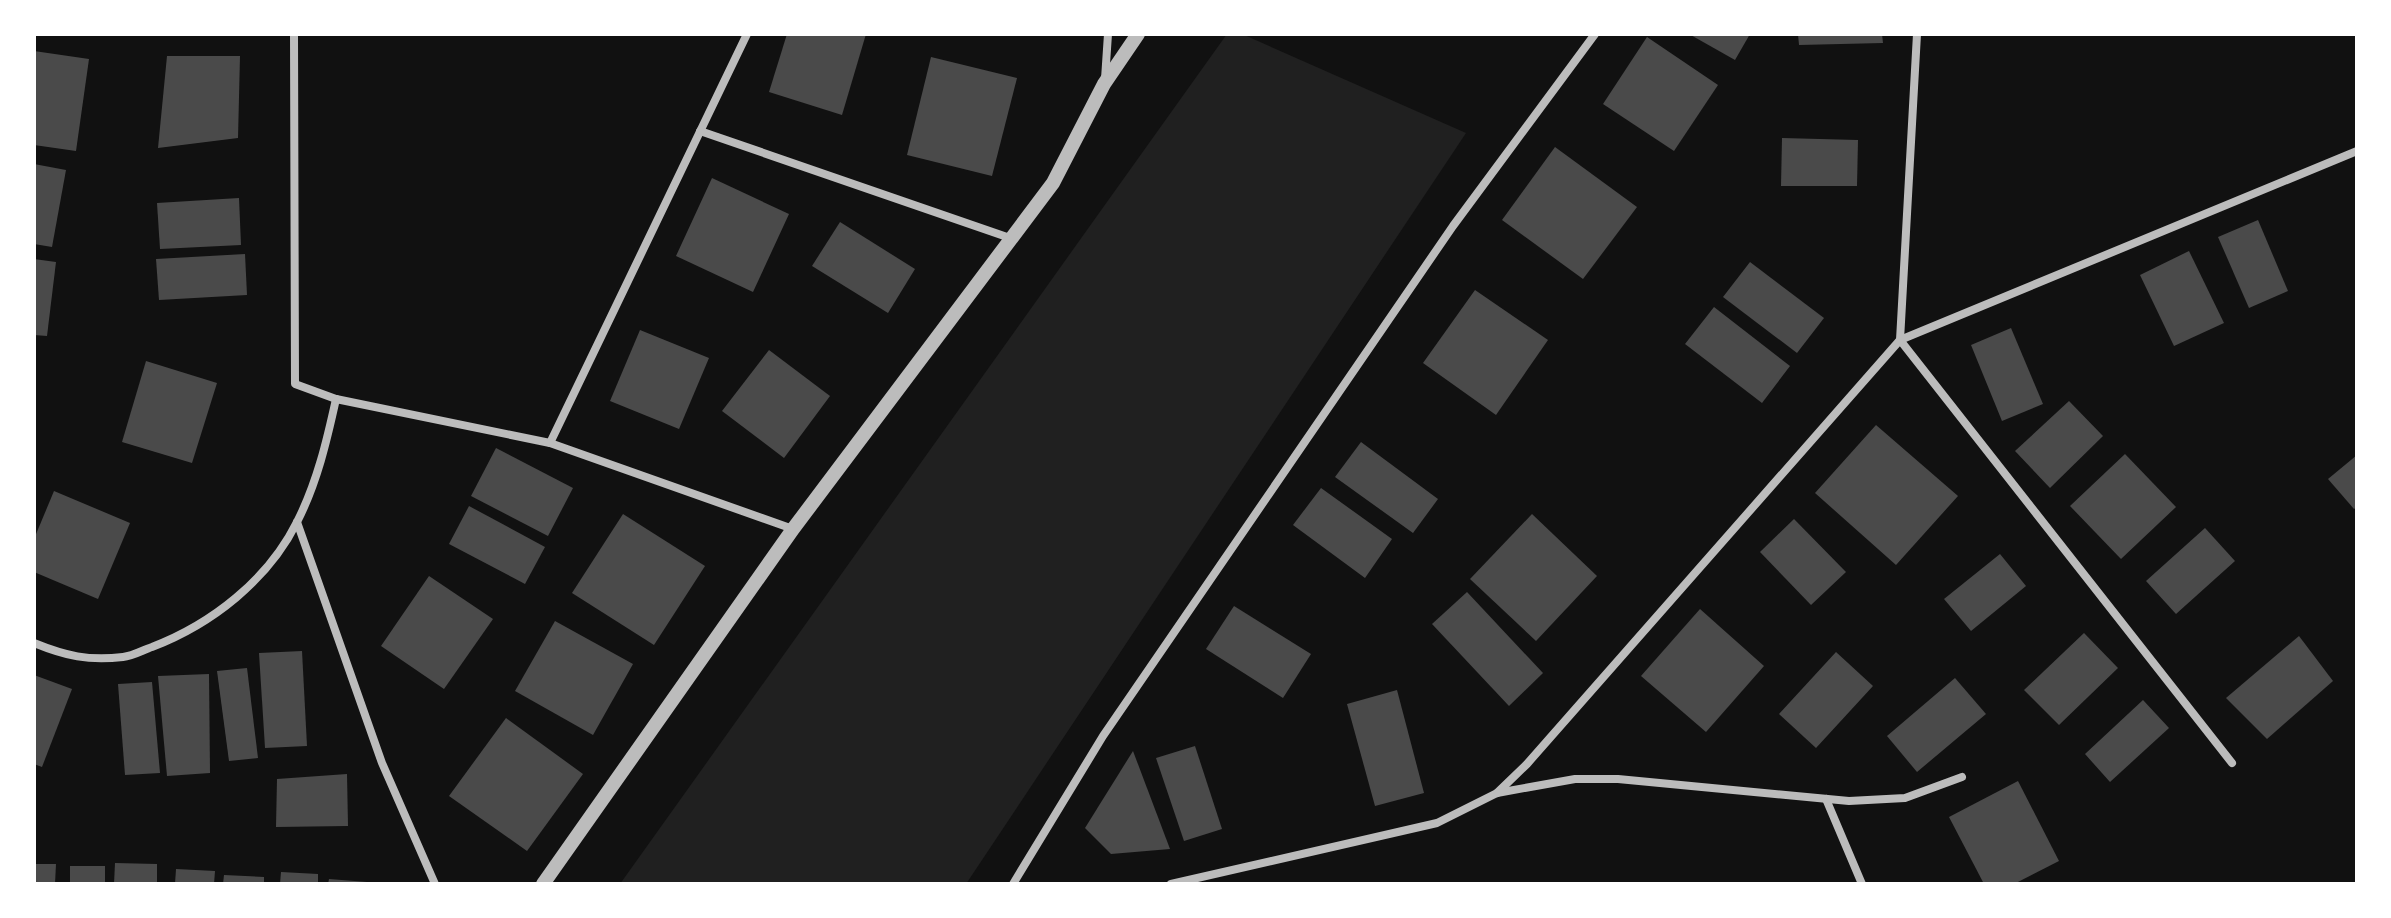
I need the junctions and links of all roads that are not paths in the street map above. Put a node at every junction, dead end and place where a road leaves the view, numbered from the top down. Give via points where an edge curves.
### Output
1 (294, 34) edge
2 (747, 34) edge
3 (1108, 34) edge
4 (1138, 34) edge
5 (1595, 34) edge
6 (1917, 34) edge
7 (1104, 84) junction
8 (700, 131) junction
9 (2357, 151) edge
10 (1010, 238) junction
11 (1900, 340) junction
12 (336, 399) junction
13 (550, 443) junction
14 (297, 522) junction
15 (793, 529) junction
16 (34, 643) edge
17 (2232, 763) dead end
18 (1962, 777) dead end
19 (1497, 793) junction
20 (1826, 799) junction
21 (435, 884) edge
22 (543, 884) edge
23 (1013, 884) edge
24 (1171, 884) edge
25 (1862, 884) edge

1 - 12 street via 295,384
2 - 8 street
3 - 7 street
4 - 7 street
5 - 23 street via 1453,226 1103,736
6 - 11 street
7 - 10 street via 1053,183
8 - 10 street
8 - 13 street
9 - 11 street
10 - 15 street
11 - 17 street
11 - 19 street
12 - 13 street
12 - 14 street via 324,451
13 - 15 street
14 - 16 street via 266,568 228,606 171,640 126,657 70,657
14 - 21 street via 382,763
15 - 22 street
18 - 20 street via 1905,798
19 - 20 street via 1575,779 1618,779
19 - 24 street via 1437,823
20 - 25 street

